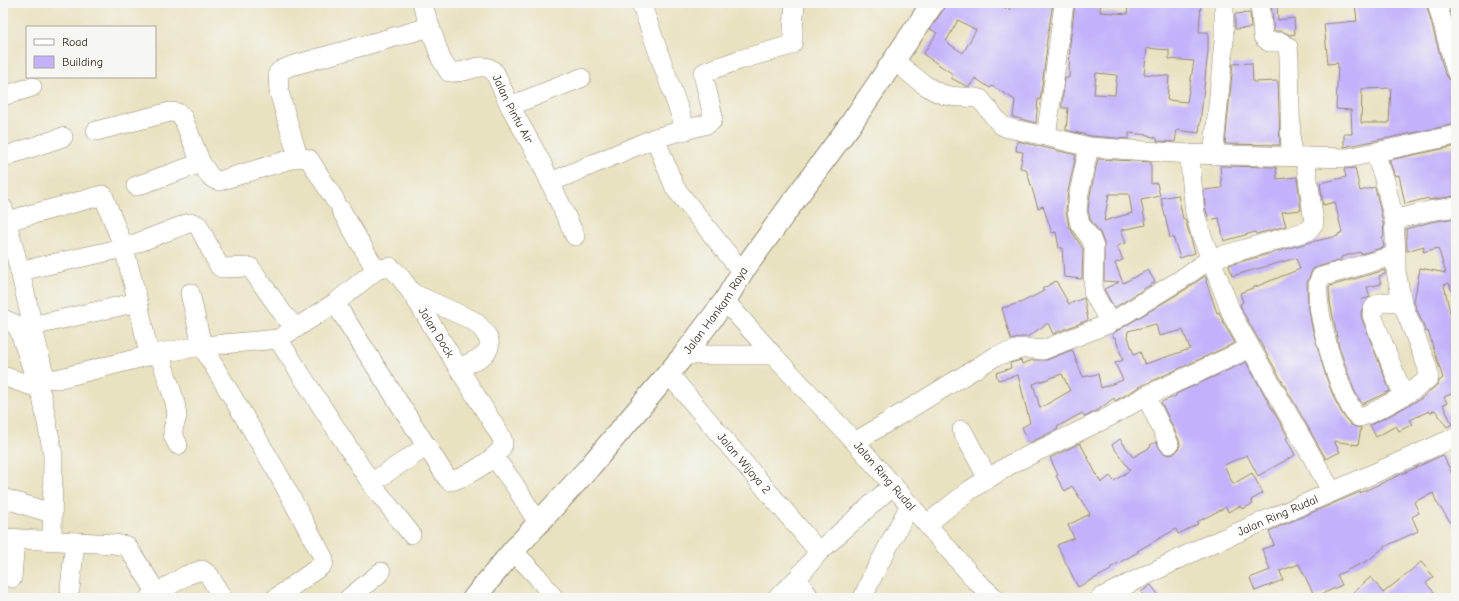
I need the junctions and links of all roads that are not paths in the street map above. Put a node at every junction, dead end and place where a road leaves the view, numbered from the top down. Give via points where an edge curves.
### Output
1 (422, 3) edge
2 (641, 3) edge
3 (795, 3) edge
4 (933, 3) edge
5 (1064, 3) edge
6 (1224, 3) edge
7 (1260, 3) edge
8 (1436, 3) edge
9 (430, 28) junction
10 (893, 60) junction
11 (1456, 71) edge
12 (581, 78) dead end
13 (32, 87) dead end
14 (3, 96) edge
15 (510, 106) junction
16 (686, 130) junction
17 (96, 131) dead end
18 (1456, 135) edge
19 (1046, 136) junction
20 (63, 137) dead end
21 (655, 138) junction
22 (1089, 147) junction
23 (1375, 153) junction
24 (1189, 154) junction
25 (1213, 154) junction
26 (1298, 156) junction
27 (3, 157) edge
28 (298, 157) junction
29 (201, 163) junction
30 (551, 182) junction
31 (136, 186) dead end
32 (1456, 207) edge
33 (5, 215) edge
34 (1394, 220) junction
35 (575, 236) dead end
36 (124, 248) junction
37 (1396, 255) junction
38 (1210, 259) junction
39 (376, 270) junction
40 (20, 271) junction
41 (742, 272) junction
42 (190, 293) dead end
43 (412, 293) junction
44 (725, 301) junction
45 (138, 302) junction
46 (335, 302) junction
47 (1402, 302) junction
48 (3, 319) edge
49 (1110, 323) junction
50 (32, 326) junction
51 (296, 328) junction
52 (278, 339) junction
53 (202, 346) junction
54 (1250, 348) junction
55 (154, 354) junction
56 (684, 355) junction
57 (773, 355) junction
58 (458, 368) junction
59 (668, 373) junction
60 (3, 376) edge
61 (38, 388) junction
62 (1404, 395) junction
63 (1146, 396) junction
64 (962, 430) dead end
65 (1456, 437) edge
66 (855, 442) junction
67 (1169, 444) dead end
68 (178, 445) dead end
69 (426, 446) junction
70 (497, 462) junction
71 (988, 479) junction
72 (371, 483) junction
73 (893, 485) junction
74 (1332, 492) junction
75 (3, 498) edge
76 (910, 505) junction
77 (51, 513) junction
78 (538, 523) junction
79 (927, 524) junction
80 (411, 534) dead end
81 (9, 538) edge
82 (52, 540) junction
83 (76, 542) junction
84 (513, 551) junction
85 (820, 552) junction
86 (381, 572) dead end
87 (12, 578) dead end
88 (797, 579) junction
89 (70, 589) dead end
90 (153, 596) edge
91 (222, 598) edge
92 (276, 598) edge
93 (349, 598) edge
94 (474, 598) edge
95 (554, 598) edge
96 (777, 598) edge
97 (810, 598) edge
98 (863, 598) edge
99 (996, 598) edge
100 (1100, 598) edge

1 - 9 street, Jalan Pintu Air
2 - 16 street
3 - 16 street via 791,45 705,72 703,78 713,116 712,121
4 - 10 main road, Jalan Hankam Raya
5 - 19 street
6 - 25 street via 1224,41
7 - 26 street via 1263,36 1269,42 1281,42 1288,47
8 - 11 street
9 - 15 street, Jalan Pintu Air via 441,59 449,72 463,72 488,66 495,73
9 - 28 street via 281,70 278,73 279,92
10 - 19 street via 937,92 946,96 980,100 1001,125
10 - 41 main road, Jalan Hankam Raya via 850,125
12 - 15 street
13 - 14 street
15 - 30 street, Jalan Pintu Air
16 - 21 street
17 - 29 street via 170,112 178,113 183,118
18 - 23 street
19 - 22 street
20 - 27 street
21 - 30 street
21 - 41 street via 675,188
22 - 24 street
22 - 49 street via 1077,211 1080,224 1094,246 1093,292
23 - 26 street via 1348,158
23 - 34 street
24 - 25 street
24 - 38 street via 1195,213
25 - 26 street
26 - 38 street via 1314,223 1312,227 1304,232
28 - 29 street via 219,181 213,180
28 - 39 street via 309,159
29 - 31 street
30 - 35 street, Jalan Pintu Air
32 - 34 street
33 - 36 street via 103,195
33 - 40 street
34 - 37 street
36 - 40 street
36 - 45 street
36 - 51 street via 189,223 196,223 219,266 250,267
37 - 47 street via 1396,271
37 - 62 street via 1321,277 1318,292 1325,339 1353,413 1363,416
38 - 49 street
38 - 54 street via 1233,317
39 - 43 street, Jalan Dock via 392,268
39 - 46 street
40 - 50 street
41 - 44 main road, Jalan Hankam Raya
42 - 53 street
43 - 58 street, Jalan Dock
43 - 58 street via 472,320 485,332 490,347 487,352
44 - 56 main road, Jalan Hankam Raya
44 - 57 street, Jalan Ring Rudal
45 - 50 street
45 - 55 street
46 - 51 street
46 - 69 street
47 - 62 street via 1429,377
47 - 62 street via 1380,303 1372,310 1372,315
48 - 61 street via 15,324 19,330
49 - 66 street via 1043,350 1024,348 996,356
50 - 55 street via 45,376 54,379
51 - 52 street
52 - 53 street
52 - 72 street
53 - 55 street
53 - 92 street via 276,470 324,559 322,565
54 - 63 street
54 - 74 street
55 - 68 street via 175,402 177,416 173,435
56 - 57 street
56 - 59 main road, Jalan Hankam Raya
57 - 66 street, Jalan Ring Rudal
58 - 70 street, Jalan Dock via 502,439
59 - 78 main road, Jalan Hankam Raya via 587,470
59 - 85 street, Jalan Wijaya 2
60 - 61 street
61 - 77 street via 53,455
63 - 67 street
63 - 71 street via 1109,417 1011,464
64 - 71 street
65 - 74 street, Jalan Ring Rudal
66 - 73 street, Jalan Ring Rudal
69 - 70 street via 450,481
69 - 72 street
70 - 78 street
71 - 79 street
72 - 80 street
73 - 76 street, Jalan Ring Rudal
73 - 85 street
74 - 100 street, Jalan Ring Rudal via 1199,550
75 - 77 street
76 - 79 street, Jalan Ring Rudal
76 - 98 street
77 - 82 street
78 - 84 main road, Jalan Hankam Raya
79 - 99 street, Jalan Ring Rudal via 977,582
81 - 82 street
81 - 87 street
82 - 83 street
83 - 89 street
83 - 90 street via 128,546
84 - 94 main road, Jalan Hankam Raya
84 - 95 street
85 - 88 street
86 - 93 street
88 - 96 street
88 - 97 street
90 - 91 street via 187,575 202,570 209,575

